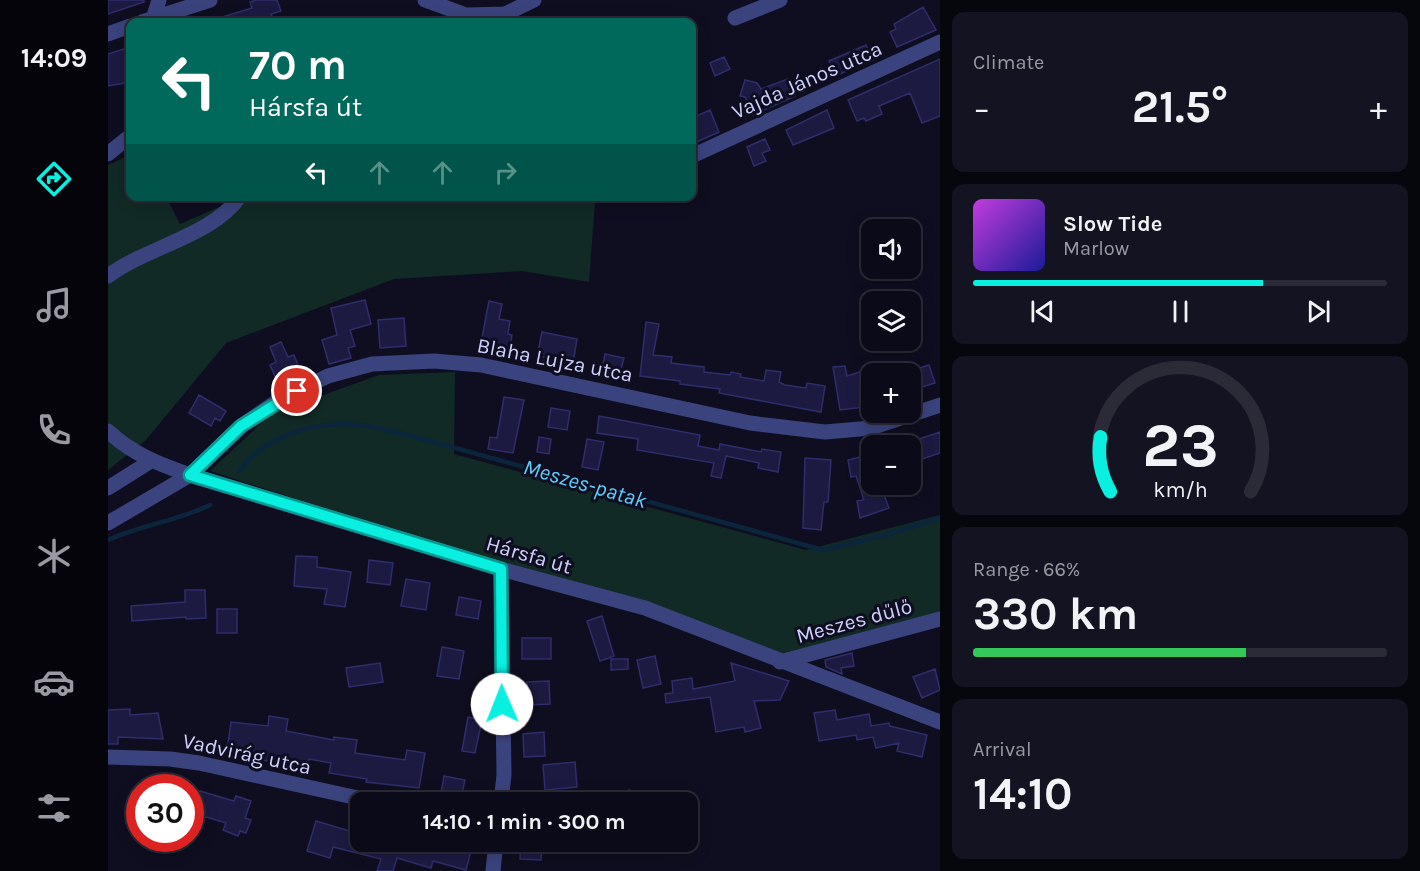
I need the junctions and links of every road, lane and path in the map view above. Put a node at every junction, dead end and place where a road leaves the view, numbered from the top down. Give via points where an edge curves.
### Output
1 (159, 0) edge
2 (210, 0) edge
3 (425, 0) edge
4 (534, 0) edge
5 (780, 0) edge
6 (149, 18) edge
7 (156, 18) edge
8 (735, 18) dead end
9 (126, 27) edge
10 (108, 34) edge
11 (940, 42) edge
12 (126, 139) edge
13 (108, 154) edge
14 (696, 154) edge
15 (236, 201) edge
16 (108, 276) edge
17 (940, 405) edge
18 (108, 431) edge
19 (151, 461) junction
20 (190, 475) junction
21 (108, 488) edge
22 (108, 523) edge
23 (501, 569) junction
24 (940, 619) edge
25 (780, 662) junction
26 (940, 722) edge
27 (108, 757) edge
28 (502, 792) edge
29 (350, 796) edge
30 (495, 852) edge
31 (493, 871) edge

1 - 6 street
2 - 7 street
3 - 4 street via 466,15 505,14
5 - 8 street
9 - 10 street
11 - 14 street, Vajda János utca
12 - 13 street
15 - 16 street via 208,224 127,262
17 - 20 street, Blaha Lujza utca via 871,428 825,432 750,423 481,365 434,361 372,364 328,376 282,398 241,426
18 - 19 street, Hársfa út
19 - 20 street, Hársfa út
19 - 21 street
20 - 22 street, Blaha Lujza utca
20 - 23 street, Hársfa út
23 - 25 street, Hársfa út via 645,608
23 - 28 street
24 - 25 street, Meszes dűlő
25 - 26 street, Hársfa út
27 - 29 street, Vadvirág utca via 199,763
30 - 31 street

